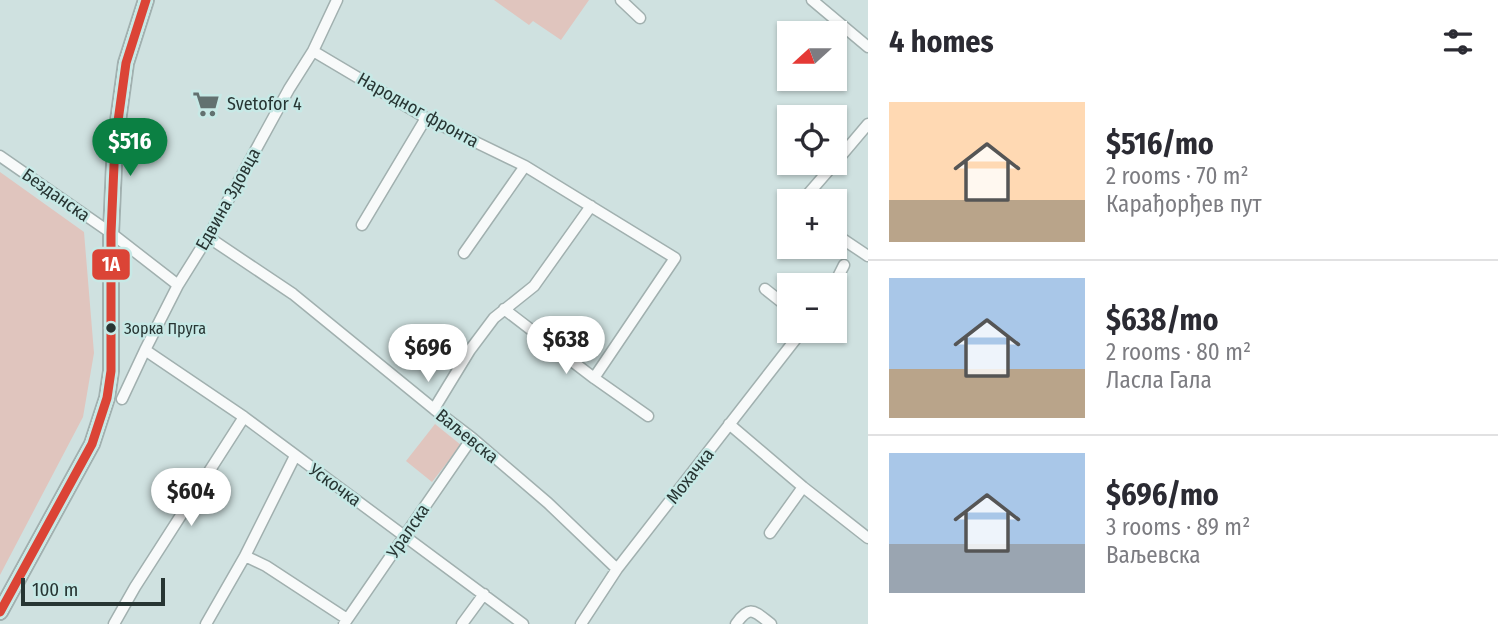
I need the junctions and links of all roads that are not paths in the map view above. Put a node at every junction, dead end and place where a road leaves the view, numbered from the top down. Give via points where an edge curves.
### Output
1 (146, 0) edge
2 (337, 0) edge
3 (621, 0) edge
4 (812, 0) edge
5 (640, 18) dead end
6 (868, 47) edge
7 (313, 51) junction
8 (426, 118) junction
9 (868, 124) edge
10 (847, 149) edge
11 (0, 156) edge
12 (525, 166) junction
13 (825, 175) edge
14 (812, 189) edge
15 (591, 206) junction
16 (362, 225) dead end
17 (111, 233) junction
18 (208, 237) junction
19 (847, 242) edge
20 (464, 253) dead end
21 (868, 257) edge
22 (844, 265) dead end
23 (840, 273) edge
24 (178, 285) junction
25 (765, 289) dead end
26 (777, 298) edge
27 (504, 309) junction
28 (793, 343) edge
29 (145, 350) junction
30 (594, 378) junction
31 (122, 399) dead end
32 (434, 409) junction
33 (648, 416) dead end
34 (244, 417) junction
35 (729, 424) junction
36 (472, 438) junction
37 (295, 456) junction
38 (803, 488) junction
39 (770, 533) dead end
40 (405, 535) junction
41 (868, 538) edge
42 (245, 556) junction
43 (617, 569) junction
44 (484, 594) junction
45 (0, 612) edge
46 (346, 622) edge
47 (114, 624) edge
48 (206, 624) edge
49 (462, 624) edge
50 (523, 624) edge
51 (582, 624) edge
52 (736, 624) edge
53 (771, 624) edge

1 - 17 main road via 126,62 115,143
2 - 7 street, Едвина Здовца
3 - 5 street
4 - 6 street
7 - 8 street, Народног фронта
7 - 18 street, Едвина Здовца
8 - 12 street, Народног фронта
8 - 16 street
9 - 10 street
11 - 17 street, Безданска
12 - 15 street, Народног фронта
12 - 20 street
13 - 14 street
15 - 27 street via 534,286
15 - 30 street, Народног фронта via 675,258
17 - 24 street, Безданска
17 - 45 main road via 107,398 92,444
18 - 24 street, Едвина Здовца
18 - 32 street, Ваљевска via 293,294
19 - 21 street
22 - 23 street
24 - 29 street, Едвина Здовца
25 - 26 street
27 - 30 street
27 - 32 street via 470,349
28 - 35 street, Мохачка
29 - 31 street, Едвина Здовца
29 - 34 street, Ускочка
30 - 33 street
32 - 36 street, Ваљевска
34 - 37 street, Ускочка
34 - 47 street
35 - 38 street
35 - 43 street, Мохачка
36 - 40 street, Уралска
36 - 43 street, Ваљевска
37 - 40 street, Ускочка
37 - 42 street
38 - 39 street
38 - 41 street
40 - 44 street, Ускочка
40 - 46 street, Уралска
42 - 46 street
42 - 48 street
43 - 51 street, Мохачка
44 - 49 street
44 - 50 street, Ускочка
52 - 53 street via 750,611

